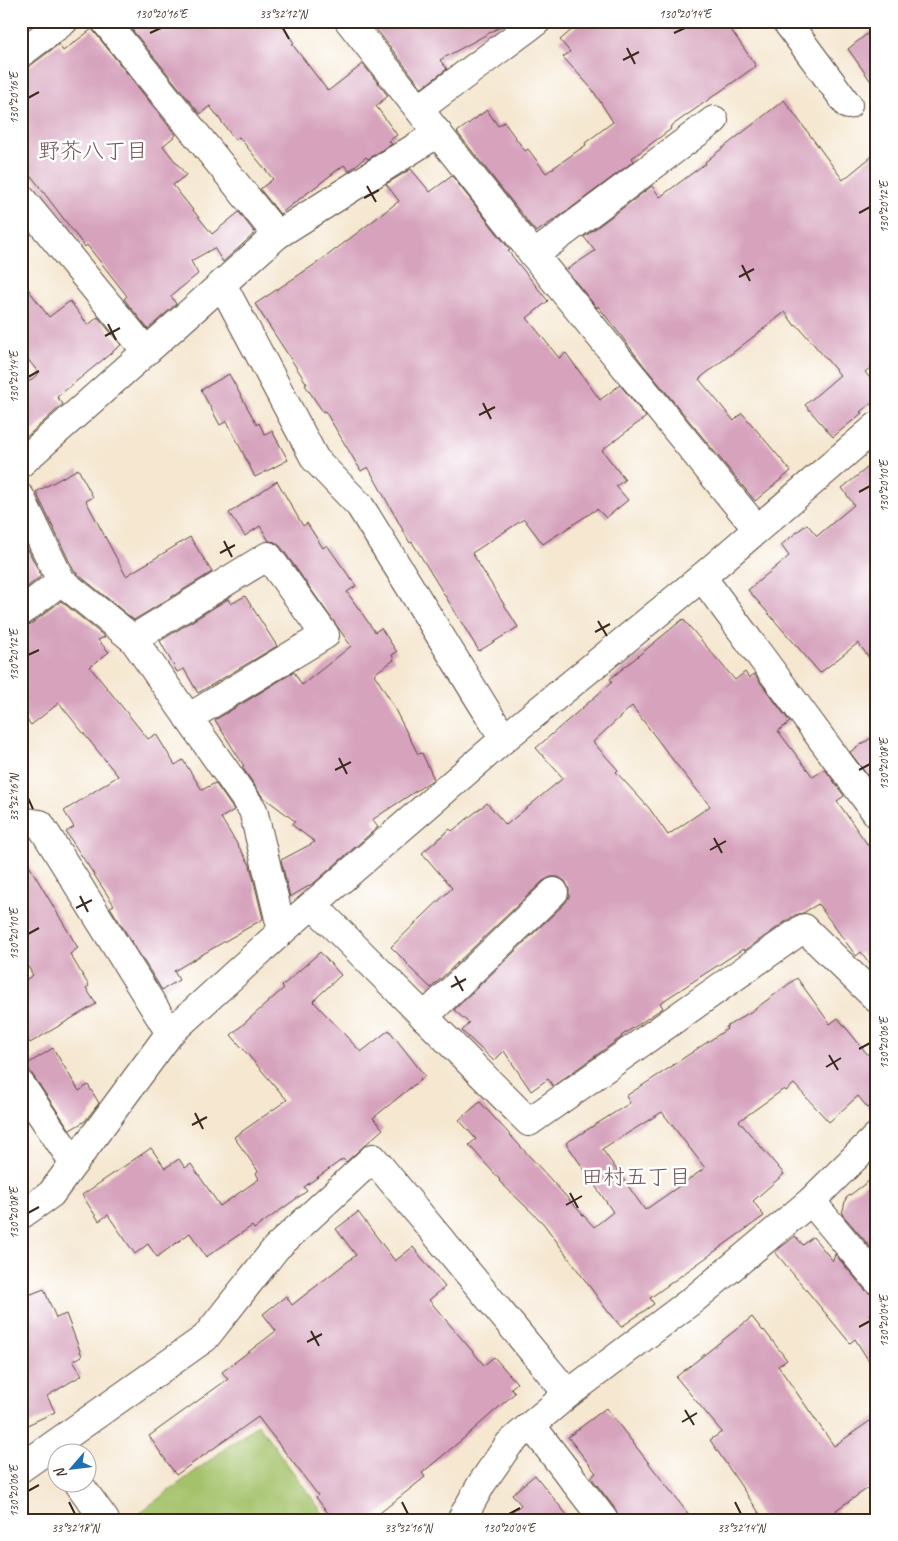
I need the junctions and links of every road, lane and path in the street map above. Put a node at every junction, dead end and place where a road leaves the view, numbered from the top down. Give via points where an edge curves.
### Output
1 (64, 21) edge
2 (104, 21) edge
3 (349, 21) edge
4 (537, 21) edge
5 (786, 21) edge
6 (21, 53) edge
7 (848, 105) dead end
8 (419, 109) junction
9 (714, 120) dead end
10 (438, 133) junction
11 (21, 198) edge
12 (277, 235) junction
13 (534, 255) junction
14 (222, 284) junction
15 (146, 351) junction
16 (877, 426) edge
17 (21, 463) edge
18 (21, 498) edge
19 (756, 529) junction
20 (702, 576) junction
21 (61, 580) junction
22 (21, 612) edge
23 (133, 639) junction
24 (188, 718) junction
25 (504, 739) junction
26 (877, 814) edge
27 (21, 821) edge
28 (554, 892) dead end
29 (313, 905) junction
30 (282, 932) junction
31 (877, 999) edge
32 (424, 1017) junction
33 (170, 1033) junction
34 (21, 1086) edge
35 (877, 1136) edge
36 (74, 1163) junction
37 (811, 1201) junction
38 (21, 1215) edge
39 (877, 1280) edge
40 (568, 1394) junction
41 (531, 1425) junction
42 (64, 1444) edge
43 (48, 1454) edge
44 (21, 1468) edge
45 (86, 1494) edge
46 (105, 1520) edge
47 (461, 1520) edge
48 (604, 1520) edge

1 - 6 street
2 - 12 street
3 - 8 street
4 - 8 street
5 - 7 street
8 - 10 street
9 - 13 street
10 - 12 street
10 - 13 street
11 - 15 street
12 - 14 street
13 - 19 street
14 - 15 street
14 - 25 street via 315,459 360,506
15 - 17 street
16 - 19 street
18 - 21 street
19 - 20 street
20 - 25 street
20 - 26 street
21 - 22 street
21 - 23 street
23 - 24 street
23 - 24 street via 268,556 325,635
24 - 30 street via 253,810
25 - 29 street
27 - 33 street via 40,824
28 - 32 street
29 - 30 street
29 - 32 street
30 - 33 street
31 - 32 street via 804,928 529,1122
33 - 36 street
34 - 36 street
35 - 37 street
36 - 38 street via 51,1194
37 - 39 street
37 - 40 street via 694,1299
40 - 41 street
40 - 42 street via 373,1158 276,1248 205,1338
41 - 47 street via 509,1444
41 - 48 street
43 - 44 street
45 - 46 street

